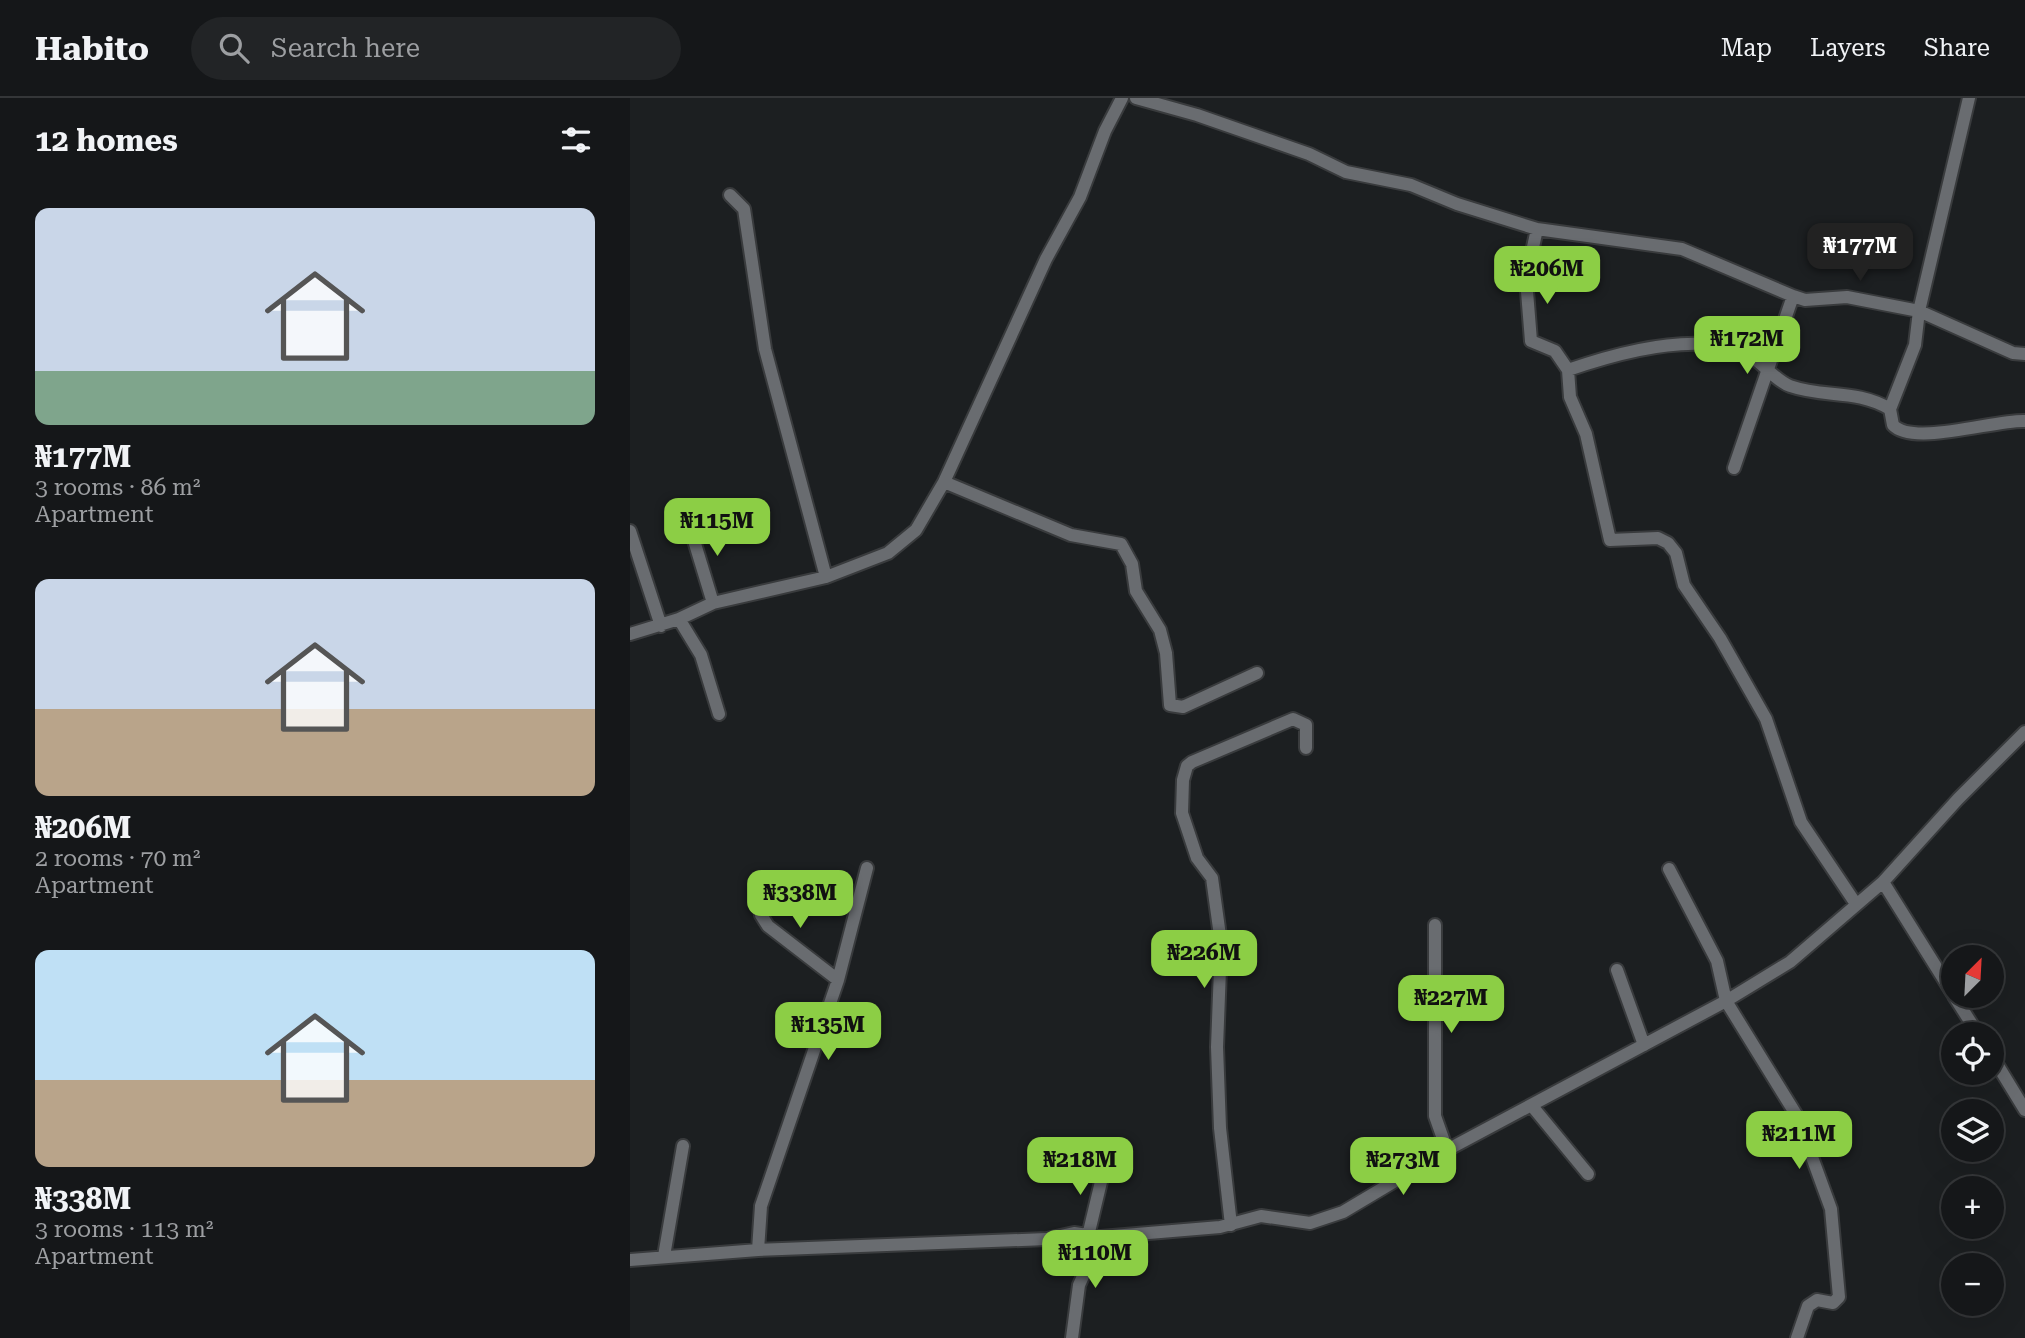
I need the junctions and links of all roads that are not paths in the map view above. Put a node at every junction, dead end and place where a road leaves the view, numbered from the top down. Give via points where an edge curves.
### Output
1 (1122, 98) edge
2 (1136, 98) edge
3 (1969, 98) edge
4 (730, 195) dead end
5 (1537, 229) junction
6 (1793, 296) junction
7 (1919, 311) junction
8 (2025, 354) edge
9 (1768, 368) junction
10 (1568, 370) junction
11 (1890, 410) junction
12 (2025, 421) edge
13 (1734, 468) dead end
14 (944, 482) junction
15 (689, 524) dead end
16 (630, 531) edge
17 (826, 577) junction
18 (713, 603) junction
19 (678, 619) junction
20 (661, 626) junction
21 (630, 634) edge
22 (1257, 673) dead end
23 (719, 714) dead end
24 (2025, 732) edge
25 (1306, 748) dead end
26 (867, 868) dead end
27 (1669, 869) dead end
28 (1883, 882) junction
29 (756, 884) dead end
30 (1856, 904) junction
31 (1435, 925) dead end
32 (1617, 970) dead end
33 (1941, 976) edge
34 (838, 980) junction
35 (1726, 1001) junction
36 (1644, 1045) junction
37 (2004, 1076) edge
38 (1532, 1106) junction
39 (2025, 1110) edge
40 (682, 1146) dead end
41 (1447, 1150) junction
42 (1105, 1165) dead end
43 (1588, 1174) dead end
44 (1231, 1225) junction
45 (1094, 1237) junction
46 (758, 1250) junction
47 (664, 1256) junction
48 (630, 1260) edge
49 (1072, 1338) edge
50 (1797, 1338) edge

1 - 14 street via 1080,197 1046,259
2 - 5 street via 1309,154 1346,172 1411,185
3 - 7 street
4 - 17 street via 744,208 765,349
5 - 6 street via 1682,249
5 - 10 street via 1525,279 1531,341 1555,351
6 - 7 street via 1805,300 1847,297
6 - 9 street
7 - 8 street via 2013,353
7 - 11 street via 1915,345
9 - 10 street via 1747,354 1698,344 1611,355
9 - 11 street via 1790,386 1860,397
9 - 13 street
10 - 30 street via 1568,391 1586,434 1610,540 1658,538 1676,553 1684,585 1766,719 1801,822
11 - 12 street via 1893,425 1905,432 1964,432
14 - 17 street via 905,542
14 - 22 street via 1071,535 1121,544 1132,564 1142,603 1160,630 1170,705 1182,707
15 - 18 street
16 - 20 street
17 - 18 street
18 - 19 street
19 - 20 street
19 - 23 street via 701,655
20 - 21 street
24 - 28 street
25 - 44 street via 1306,725 1293,719 1192,762 1183,780 1183,820 1198,858 1212,878 1221,943 1217,1047
26 - 34 street
27 - 35 street via 1717,961
28 - 30 street
28 - 33 street
29 - 34 street via 761,915 768,926
30 - 35 street via 1790,962
31 - 41 street via 1435,1116
32 - 36 street
34 - 46 street via 761,1206
35 - 36 street
35 - 50 street via 1792,1103 1830,1209 1839,1297 1833,1303 1816,1300 1808,1306
36 - 38 street
37 - 39 street
38 - 41 street
38 - 43 street
40 - 47 street
41 - 44 street via 1343,1212 1310,1223 1261,1216
42 - 45 street
44 - 45 street
45 - 46 street via 1074,1233 1046,1239
45 - 49 street via 1079,1285
46 - 47 street
47 - 48 street

